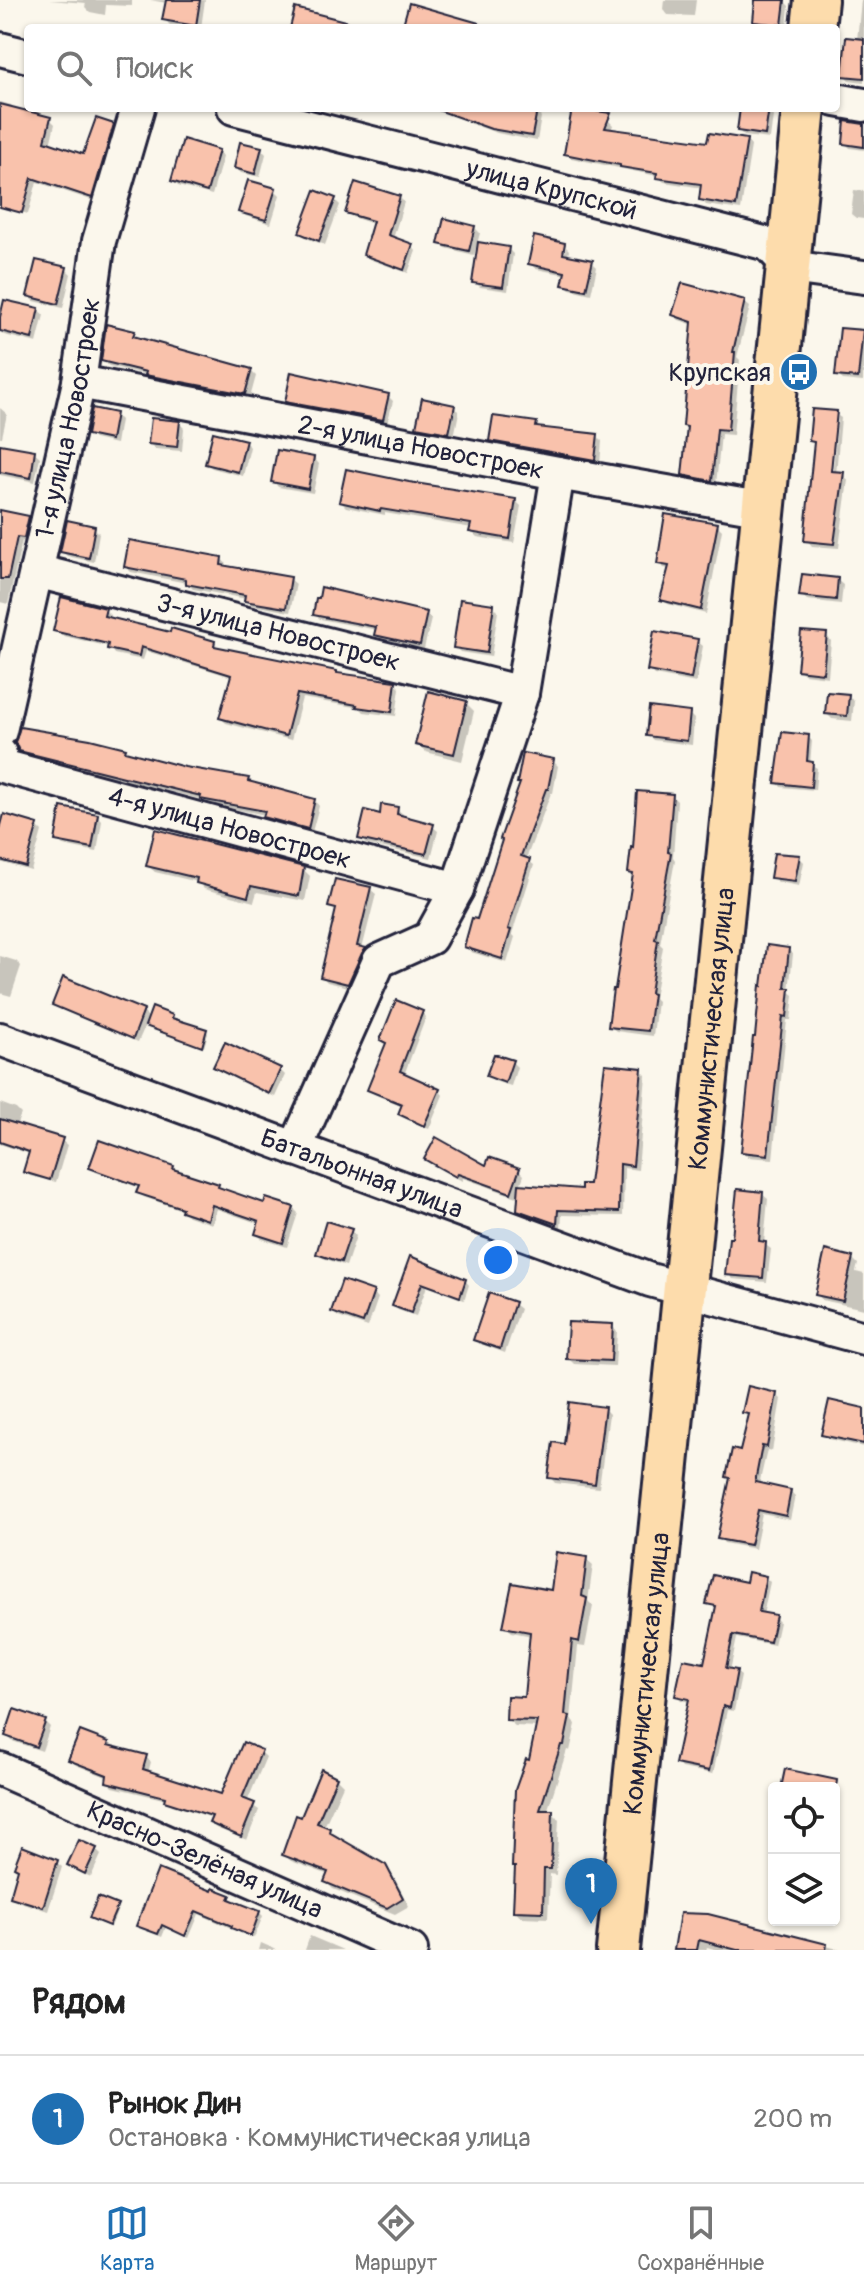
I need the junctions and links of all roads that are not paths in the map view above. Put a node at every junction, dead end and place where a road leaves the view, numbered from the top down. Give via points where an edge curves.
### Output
1 (816, 0) edge
2 (813, 24) edge
3 (0, 49) edge
4 (24, 55) edge
5 (840, 101) edge
6 (864, 105) edge
7 (137, 112) edge
8 (250, 112) edge
9 (804, 112) edge
10 (790, 267) junction
11 (864, 277) edge
12 (79, 382) junction
13 (558, 473) junction
14 (764, 509) junction
15 (36, 571) junction
16 (522, 693) junction
17 (0, 731) edge
18 (1, 760) edge
19 (457, 889) junction
20 (0, 1039) edge
21 (295, 1149) junction
22 (686, 1291) junction
23 (864, 1338) edge
24 (0, 1769) edge
25 (411, 1950) edge
26 (618, 1950) edge

1 - 2 main road
3 - 4 street
5 - 6 street
7 - 12 street, 1-я улица Новостроек via 99,241
8 - 10 street, улица Крупской via 768,244
9 - 10 main road, Коммунистическая улица
10 - 11 street
10 - 14 main road, Коммунистическая улица
12 - 13 street, 2-я улица Новостроек
12 - 15 street, 1-я улица Новостроек
13 - 14 street, 2-я улица Новостроек
13 - 16 street
14 - 22 main road, Коммунистическая улица
15 - 16 street, 3-я улица Новостроек
15 - 17 street, 1-я улица Новостроек
16 - 19 street
18 - 19 street, 4-я улица Новостроек
19 - 21 street via 430,938 379,961
20 - 21 street, Батальонная улица
21 - 22 street, Батальонная улица
22 - 23 street, Батальонная улица
22 - 26 main road, Коммунистическая улица
24 - 25 street, Красно-Зелёная улица

